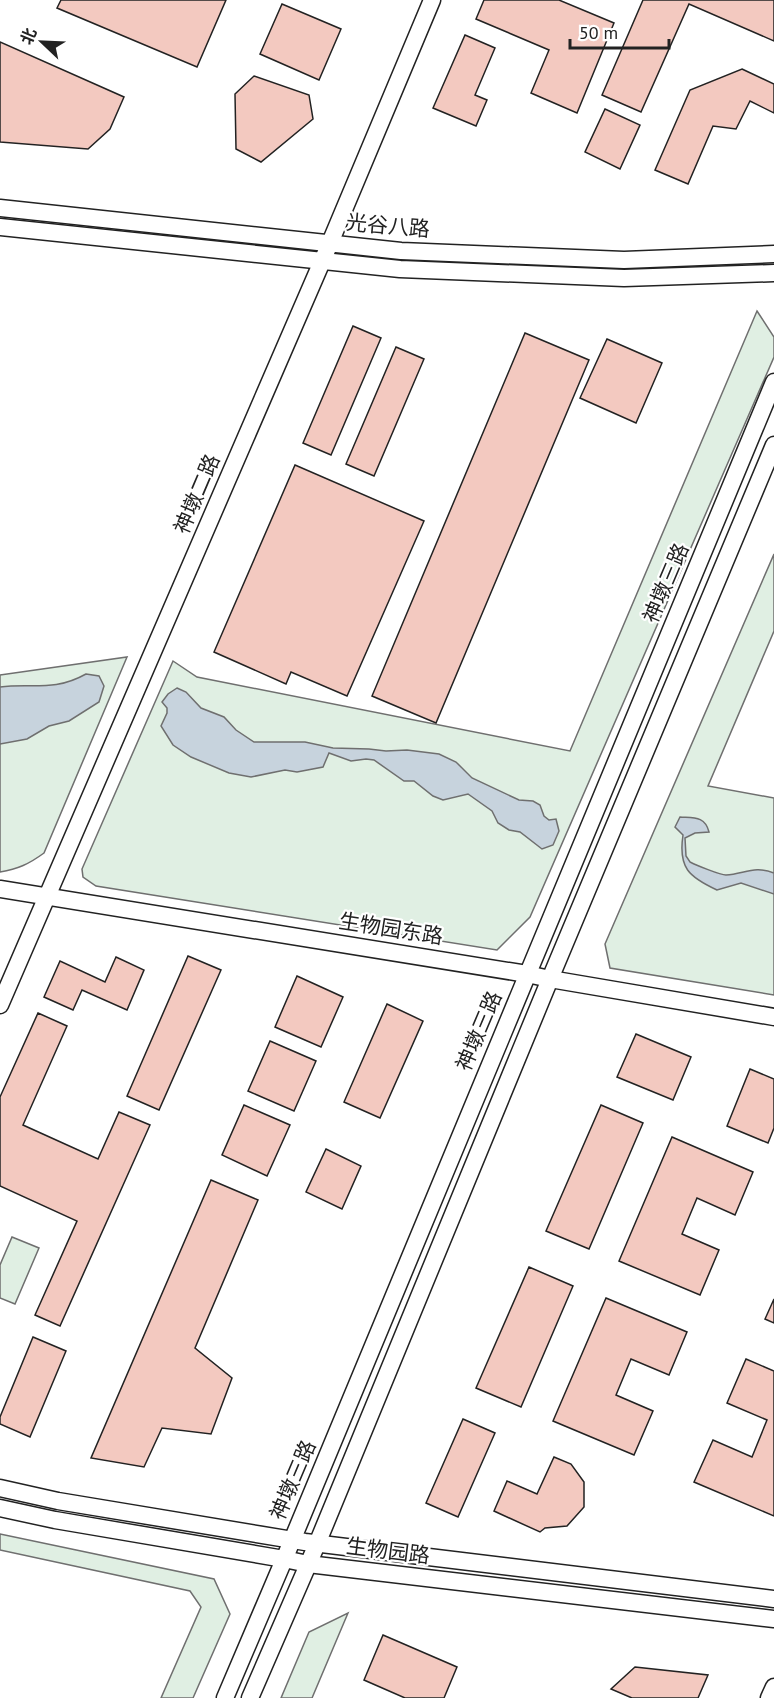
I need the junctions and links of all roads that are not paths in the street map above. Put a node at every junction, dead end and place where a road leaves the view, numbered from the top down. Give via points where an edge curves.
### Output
1 (432, 0) edge
2 (0, 208) edge
3 (0, 227) edge
4 (330, 243) junction
5 (774, 254) edge
6 (322, 261) junction
7 (774, 273) edge
8 (774, 382) edge
9 (774, 446) edge
10 (0, 890) edge
11 (47, 897) junction
12 (527, 974) junction
13 (550, 979) junction
14 (0, 1005) edge
15 (774, 1017) edge
16 (0, 1488) edge
17 (0, 1508) edge
18 (292, 1540) junction
19 (317, 1544) junction
20 (284, 1559) junction
21 (308, 1564) junction
22 (774, 1599) edge
23 (774, 1619) edge
24 (774, 1687) edge
25 (225, 1698) edge
26 (250, 1698) edge
27 (769, 1698) edge

1 - 4 street, 神墩二路
2 - 4 street, 光谷八路
3 - 6 street, 光谷八路
4 - 5 street, 光谷八路 via 401,251 624,260
4 - 6 street, 神墩二路
6 - 7 street, 光谷八路 via 400,269 624,278
6 - 11 street, 神墩二路
8 - 12 street, 神墩三路
9 - 13 street
10 - 11 street, 生物园东路
11 - 12 street, 生物园东路
11 - 14 street, 神墩二路
12 - 13 street, 生物园东路
12 - 18 street, 神墩三路
13 - 15 street, 生物园东路
13 - 19 street
16 - 18 street, 生物园路
17 - 20 street, 生物园路
18 - 19 street, 生物园路
18 - 20 street, 神墩三路
19 - 21 street
19 - 22 street, 生物园路
20 - 21 street, 生物园路
20 - 25 street, 神墩三路
21 - 23 street, 生物园路
21 - 26 street
24 - 27 street

